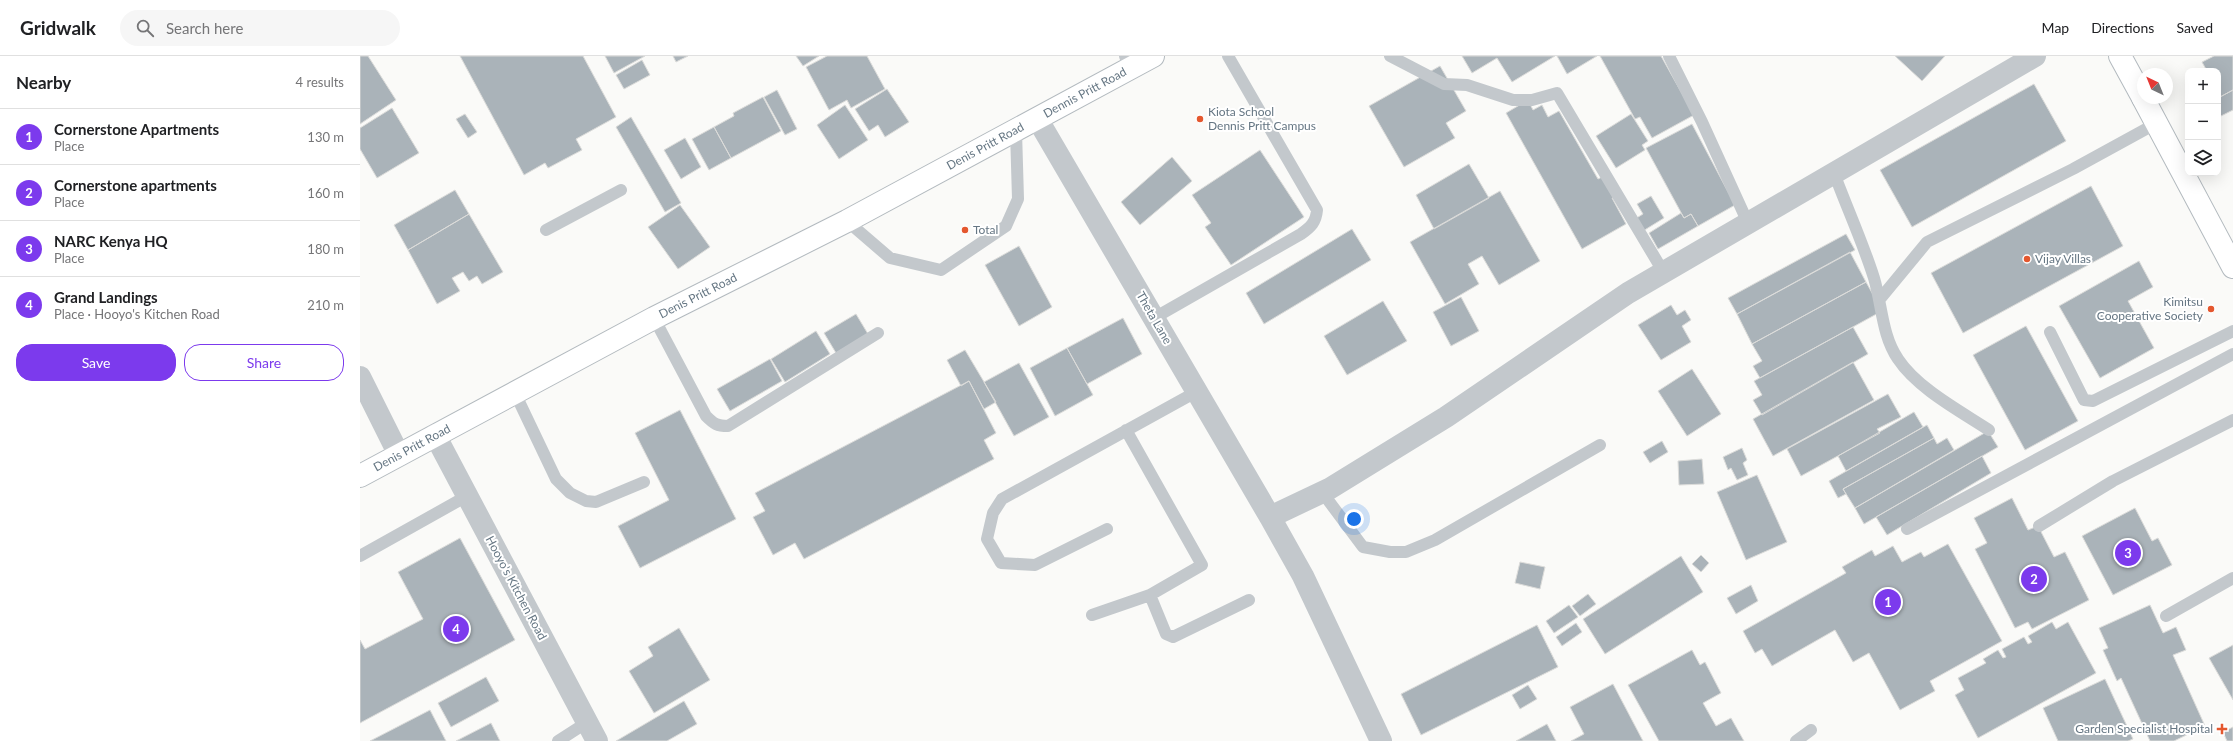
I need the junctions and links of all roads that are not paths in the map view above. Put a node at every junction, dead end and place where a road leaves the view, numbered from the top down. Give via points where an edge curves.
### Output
1 (1153, 56) edge
2 (1228, 56) edge
3 (1390, 56) edge
4 (1669, 56) edge
5 (2035, 56) edge
6 (2120, 56) edge
7 (1128, 62) edge
8 (2137, 87) edge
9 (2146, 104) edge
10 (1038, 120) junction
11 (2157, 123) junction
12 (1016, 131) junction
13 (1834, 173) junction
14 (621, 190) dead end
15 (848, 221) junction
16 (1748, 223) junction
17 (546, 230) dead end
18 (2231, 257) edge
19 (1664, 273) junction
20 (1880, 299) junction
21 (654, 318) junction
22 (1154, 318) junction
23 (2233, 331) edge
24 (2050, 332) dead end
25 (878, 333) dead end
26 (2233, 354) edge
27 (360, 377) edge
28 (1196, 392) junction
29 (515, 393) junction
30 (2233, 420) edge
31 (1126, 430) junction
32 (1989, 430) dead end
33 (435, 435) junction
34 (1600, 445) dead end
35 (399, 455) junction
36 (360, 476) edge
37 (644, 482) dead end
38 (1322, 492) junction
39 (467, 496) junction
40 (1270, 517) junction
41 (2040, 526) dead end
42 (1907, 528) dead end
43 (1107, 529) dead end
44 (360, 556) edge
45 (2233, 578) edge
46 (1150, 595) junction
47 (1249, 600) dead end
48 (1092, 615) dead end
49 (2166, 616) dead end
50 (586, 722) junction
51 (1811, 730) dead end
52 (558, 741) edge
53 (596, 741) edge
54 (1381, 741) edge
55 (1796, 741) edge

1 - 7 main road, Dennis Pritt Road
2 - 22 lane via 1317,210 1316,218 1311,227 1301,234
3 - 19 lane via 1444,84 1467,85 1513,100 1532,100 1557,93
4 - 16 lane
5 - 13 street
6 - 8 main road
7 - 10 main road, Dennis Pritt Road
9 - 11 main road
10 - 12 main road, Denis Pritt Road
10 - 22 street, Theta Lane
11 - 18 main road
11 - 20 lane via 2073,169 1927,242
12 - 15 main road, Denis Pritt Road
12 - 15 lane via 1018,199 1006,226 941,270 890,258
13 - 16 street
13 - 20 lane via 1868,260
14 - 17 lane
15 - 21 main road, Denis Pritt Road
16 - 19 street
19 - 38 street via 1628,293 1446,417
20 - 32 lane via 1885,335 1898,360 1917,380
21 - 25 lane via 706,416 714,425 720,426 728,426
21 - 29 main road, Denis Pritt Road
22 - 28 street, Theta Lane
23 - 24 lane via 2094,402 2084,400
26 - 42 lane
27 - 35 street
28 - 31 lane
28 - 40 street, Theta Lane
29 - 33 main road, Denis Pritt Road
29 - 37 lane via 556,479 570,493 586,501 596,502
30 - 41 lane via 2113,481
31 - 43 lane via 1002,499 993,513 987,538 1001,563 1035,565
31 - 46 lane via 1202,565
33 - 35 main road, Denis Pritt Road
33 - 39 street, Hooyo's Kitchen Road
34 - 38 lane via 1435,540 1406,552 1363,547
35 - 36 main road, Denis Pritt Road
38 - 40 street
39 - 44 lane
39 - 50 street, Hooyo's Kitchen Road
40 - 54 street, Theta Lane via 1303,576
45 - 49 lane
46 - 47 lane via 1166,634 1173,637
46 - 48 lane
50 - 52 lane
50 - 53 street, Hooyo's Kitchen Road
51 - 55 lane

